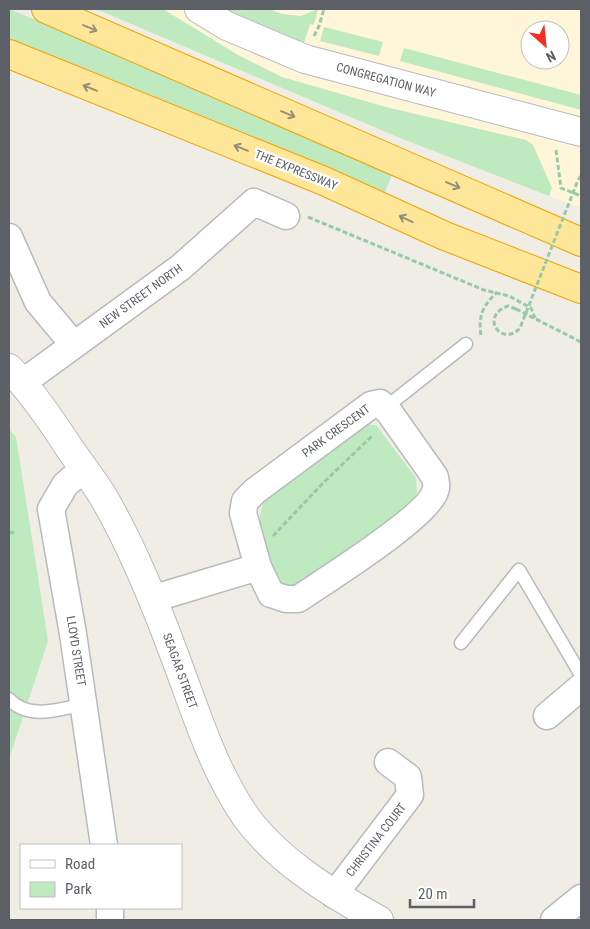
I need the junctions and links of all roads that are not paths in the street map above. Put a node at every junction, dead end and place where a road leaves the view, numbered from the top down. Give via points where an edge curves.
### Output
1 (46, 9) edge
2 (199, 9) edge
3 (9, 54) edge
4 (581, 132) edge
5 (490, 202) junction
6 (286, 216) road end
7 (581, 231) edge
8 (445, 236) junction
9 (9, 237) edge
10 (581, 242) edge
11 (581, 289) edge
12 (581, 306) edge
13 (466, 344) dead end
14 (74, 345) junction
15 (14, 377) edge
16 (385, 408) junction
17 (83, 469) junction
18 (258, 567) junction
19 (152, 599) junction
20 (461, 643) dead end
21 (581, 675) edge
22 (581, 688) edge
23 (9, 699) edge
24 (84, 704) junction
25 (547, 716) dead end
26 (388, 762) dead end
27 (104, 844) edge
28 (334, 895) junction
29 (581, 898) edge
30 (379, 920) edge
31 (554, 920) edge

1 -> 5 highway
2 - 4 street, CONGREGATION WAY via 227,26 305,58
8 -> 3 highway, THE EXPRESSWAY via 324,181
5 - 7 highway
5 - 10 highway
6 - 14 street, NEW STREET NORTH via 246,198 182,267
8 - 11 highway, THE EXPRESSWAY
8 - 12 highway
9 - 14 street via 38,302
13 - 16 lane
14 - 15 street, NEW STREET NORTH
15 - 17 street, SEAGAR STREET via 46,413
16 - 18 street, PARK CRESCENT via 380,403 372,405 255,490 245,501 243,513
16 - 18 street, PARK CRESCENT via 435,476 436,489 429,501 403,528 298,599 271,594
17 - 19 street, SEAGAR STREET via 100,492 123,535
17 - 24 street, LLOYD STREET via 65,485 52,509
18 - 19 street
19 - 28 street, SEAGAR STREET via 211,751 246,817 283,856
20 - 21 lane via 519,570
22 - 25 street
23 - 24 lane via 16,707 44,713
24 - 27 street, LLOYD STREET
26 - 28 street, CHRISTINA COURT via 408,777 410,795
28 - 30 street, SEAGAR STREET
29 - 31 street

